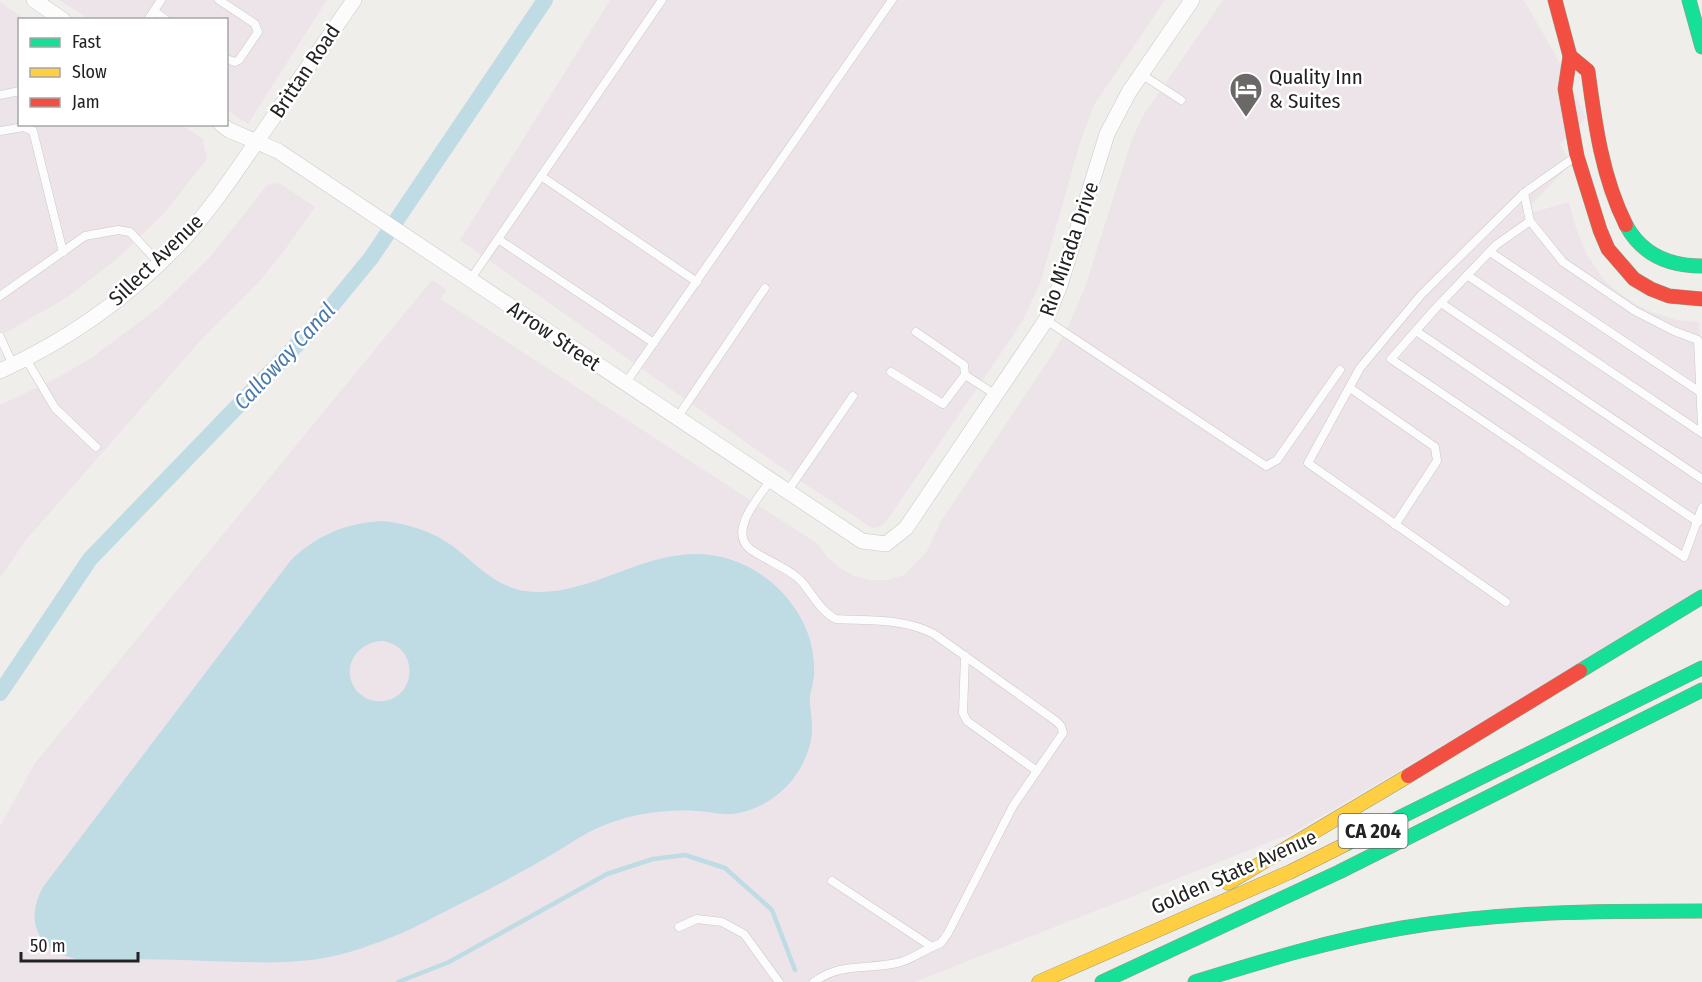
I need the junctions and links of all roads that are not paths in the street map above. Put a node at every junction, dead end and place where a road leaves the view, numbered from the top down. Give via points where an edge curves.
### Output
1 (34, 0) edge
2 (161, 0) edge
3 (219, 0) edge
4 (354, 0) edge
5 (662, 0) edge
6 (892, 0) edge
7 (1192, 0) edge
8 (1555, 0) edge
9 (1689, 0) edge
10 (153, 11) junction
11 (60, 18) edge
12 (148, 18) edge
13 (163, 18) edge
14 (1702, 47) edge
15 (1570, 56) junction
16 (228, 60) edge
17 (1141, 74) junction
18 (18, 91) edge
19 (0, 95) edge
20 (1181, 100) dead end
21 (225, 126) edge
22 (0, 131) edge
23 (257, 142) junction
24 (1576, 156) junction
25 (541, 176) junction
26 (1524, 193) junction
27 (1530, 221) junction
28 (498, 239) junction
29 (63, 252) junction
30 (1490, 252) junction
31 (159, 263) junction
32 (1702, 266) edge
33 (1467, 275) junction
34 (470, 280) junction
35 (696, 282) junction
36 (765, 288) dead end
37 (0, 296) edge
38 (1702, 299) edge
39 (1441, 303) junction
40 (1046, 320) junction
41 (1416, 331) junction
42 (916, 332) dead end
43 (0, 337) edge
44 (654, 343) junction
45 (13, 365) edge
46 (1340, 370) dead end
47 (891, 372) dead end
48 (965, 375) junction
49 (625, 384) junction
50 (1350, 388) junction
51 (1700, 392) junction
52 (996, 395) junction
53 (853, 396) dead end
54 (677, 418) junction
55 (1702, 425) edge
56 (1702, 433) edge
57 (96, 447) dead end
58 (1702, 479) edge
59 (770, 481) junction
60 (787, 492) junction
61 (1702, 508) edge
62 (1698, 522) junction
63 (1395, 525) junction
64 (886, 544) joint
65 (1702, 597) edge
66 (1506, 602) dead end
67 (965, 656) junction
68 (1702, 668) edge
69 (1702, 690) edge
70 (1036, 771) junction
71 (832, 881) dead end
72 (1702, 911) edge
73 (679, 927) dead end
74 (932, 947) junction
75 (1114, 950) junction
76 (778, 982) edge
77 (814, 982) edge
78 (1039, 982) edge
79 (1102, 982) edge
80 (1195, 982) edge

1 - 11 street
2 - 10 lane
3 - 16 lane via 255,24 258,32 239,60
4 - 23 street, Brittan Road
5 - 25 lane
6 - 35 lane
7 - 17 street, Rio Mirada Drive
8 - 15 main road
9 - 14 main road
10 - 12 lane
10 - 13 lane
15 - 24 main road via 1565,89
15 - 32 main road via 1588,71 1596,126 1622,222 1648,251 1665,261
17 - 20 lane
17 - 40 street, Rio Mirada Drive via 1107,134
18 - 19 lane
21 - 23 street, Arrow Street
22 - 29 lane via 24,127 33,131
23 - 31 street, Sillect Avenue via 213,204
23 - 34 street, Arrow Street via 278,151
24 - 26 lane
24 - 38 main road via 1600,230 1621,266 1651,289 1669,296
25 - 28 lane
25 - 35 lane
26 - 27 lane
26 - 50 lane via 1421,295 1360,368
27 - 30 lane
27 - 51 lane via 1563,262 1635,311 1698,340
28 - 34 lane
28 - 44 lane
29 - 31 lane via 85,236 118,230 130,232
29 - 37 lane
30 - 33 lane
30 - 51 lane
31 - 45 street, Sillect Avenue via 107,308
33 - 39 lane
33 - 56 lane
34 - 49 street, Arrow Street
35 - 44 lane
36 - 54 lane
39 - 41 lane
39 - 58 lane
40 - 46 lane via 1266,466 1277,460
40 - 52 street, Rio Mirada Drive
41 - 62 lane
41 - 62 lane via 1391,359 1684,557
42 - 48 lane via 964,364
43 - 45 lane
44 - 49 lane
45 - 57 lane
47 - 48 lane via 943,404
48 - 52 lane
49 - 54 street, Arrow Street
50 - 63 lane via 1308,463
50 - 63 lane via 1435,447 1437,461
51 - 55 lane
52 - 64 street, Rio Mirada Drive via 906,528
53 - 60 lane
54 - 59 street, Arrow Street
59 - 60 street, Arrow Street
59 - 67 lane via 744,523 744,542 750,549 795,576 836,619 919,626
60 - 64 street, Arrow Street via 862,541
61 - 62 lane
63 - 66 lane
65 - 75 main road
67 - 70 lane via 963,713 967,722
67 - 70 lane via 1061,726 1063,733
68 - 75 main road, Golden State Avenue / CA 204 via 1290,872
69 - 79 main road, Golden State Avenue / CA 204 via 1339,872
70 - 74 lane via 1013,806 948,933
71 - 74 lane
72 - 80 main road via 1530,914 1405,928 1273,958
73 - 76 lane via 697,919 722,922 744,934
74 - 77 lane via 899,963 827,972
75 - 78 main road, Golden State Avenue / CA 204

